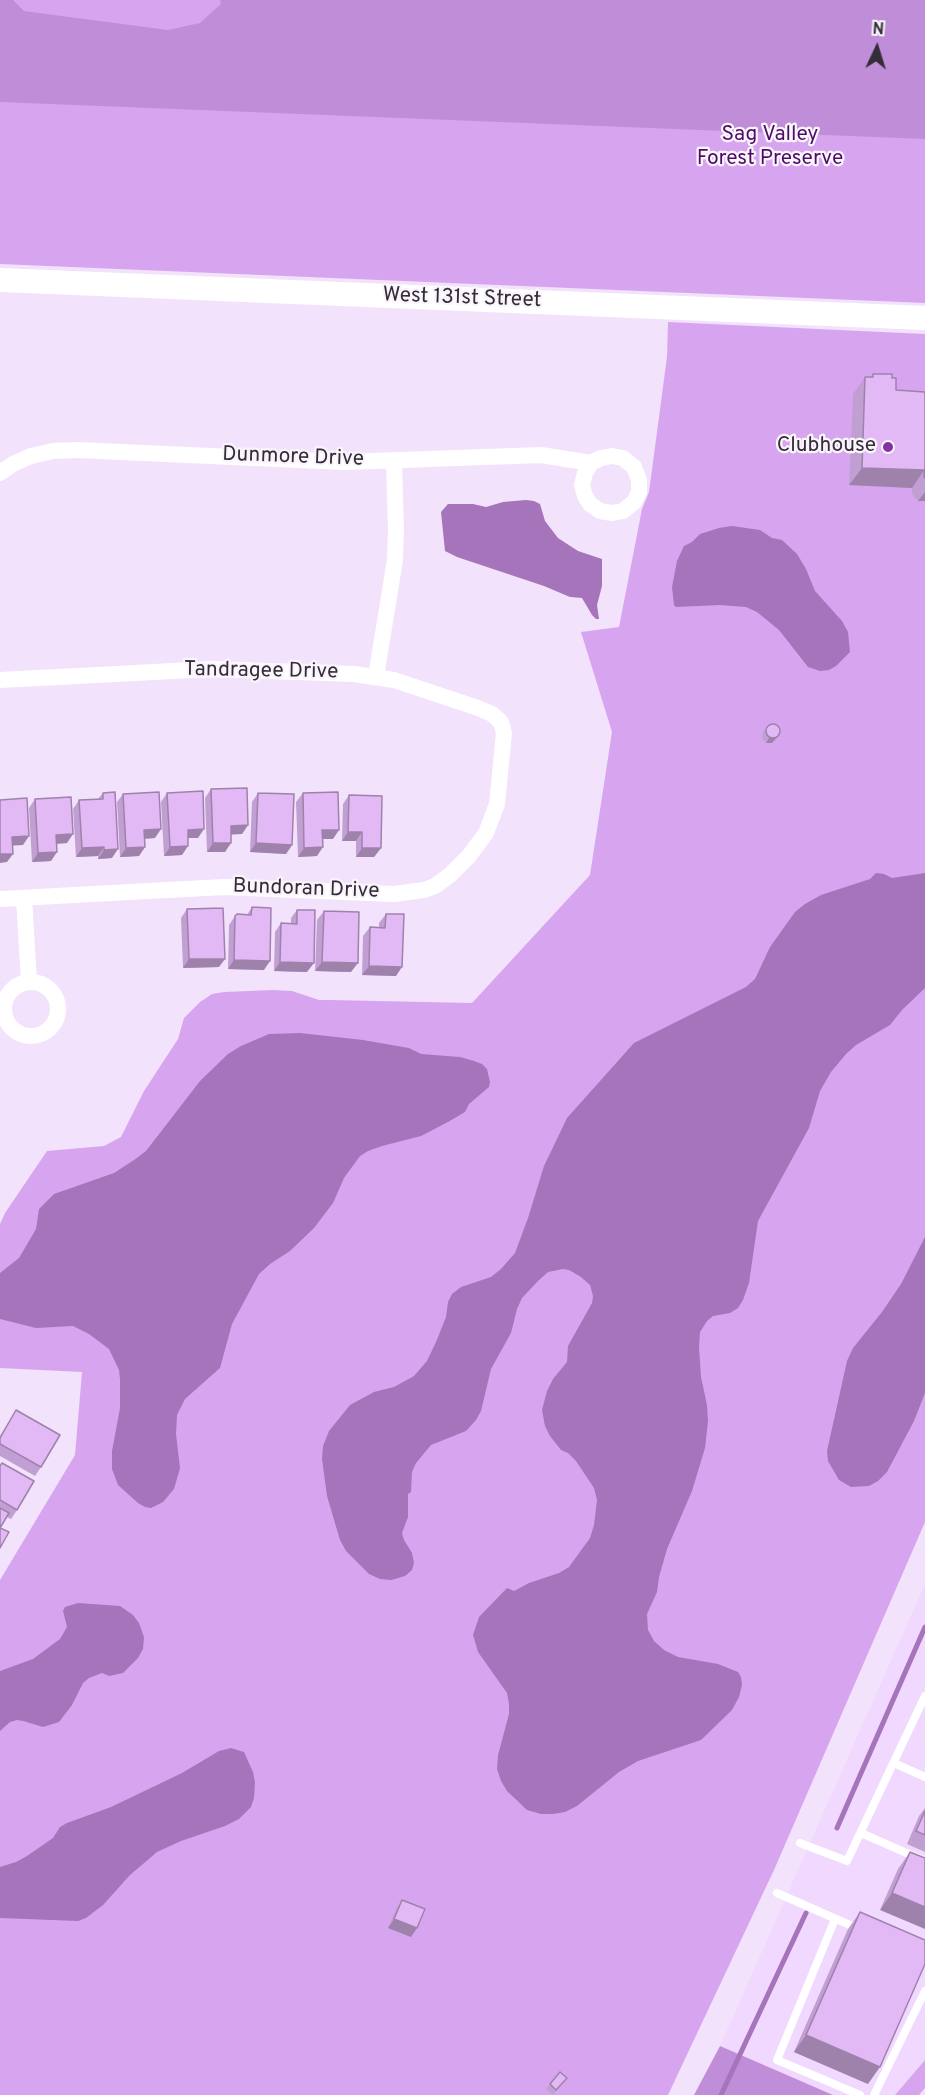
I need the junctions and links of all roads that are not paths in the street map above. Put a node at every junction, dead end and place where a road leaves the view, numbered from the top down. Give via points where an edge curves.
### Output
1 (0, 280) edge
2 (925, 318) edge
3 (394, 461) junction
4 (591, 463) dead end
5 (0, 473) edge
6 (376, 676) junction
7 (0, 680) edge
8 (504, 733) joint
9 (24, 898) junction
10 (0, 899) edge
11 (29, 982) dead end
12 (925, 1696) edge
13 (894, 1763) junction
14 (925, 1777) edge
15 (861, 1833) junction
16 (800, 1843) dead end
17 (925, 1860) edge
18 (777, 1893) dead end
19 (835, 1919) junction
20 (865, 1932) edge
21 (925, 1990) edge
22 (860, 2095) edge
23 (874, 2095) edge

1 - 2 street, West 131st Street
3 - 4 street, Dunmore Drive via 541,455
3 - 5 street, Dunmore Drive via 77,450 31,456
3 - 6 street via 396,547
6 - 7 street, Tandragee Drive via 211,669
6 - 8 street, Tandragee Drive via 492,714 501,722
8 - 9 street, Bundoran Drive via 497,804 486,833 450,875 424,890 394,894 224,887
9 - 10 street, Bundoran Drive
9 - 11 street
12 - 13 lane
13 - 14 lane
13 - 15 lane
15 - 16 lane via 847,1861
15 - 17 lane
18 - 19 lane
19 - 20 lane
19 - 22 lane via 777,2060
21 - 23 lane

